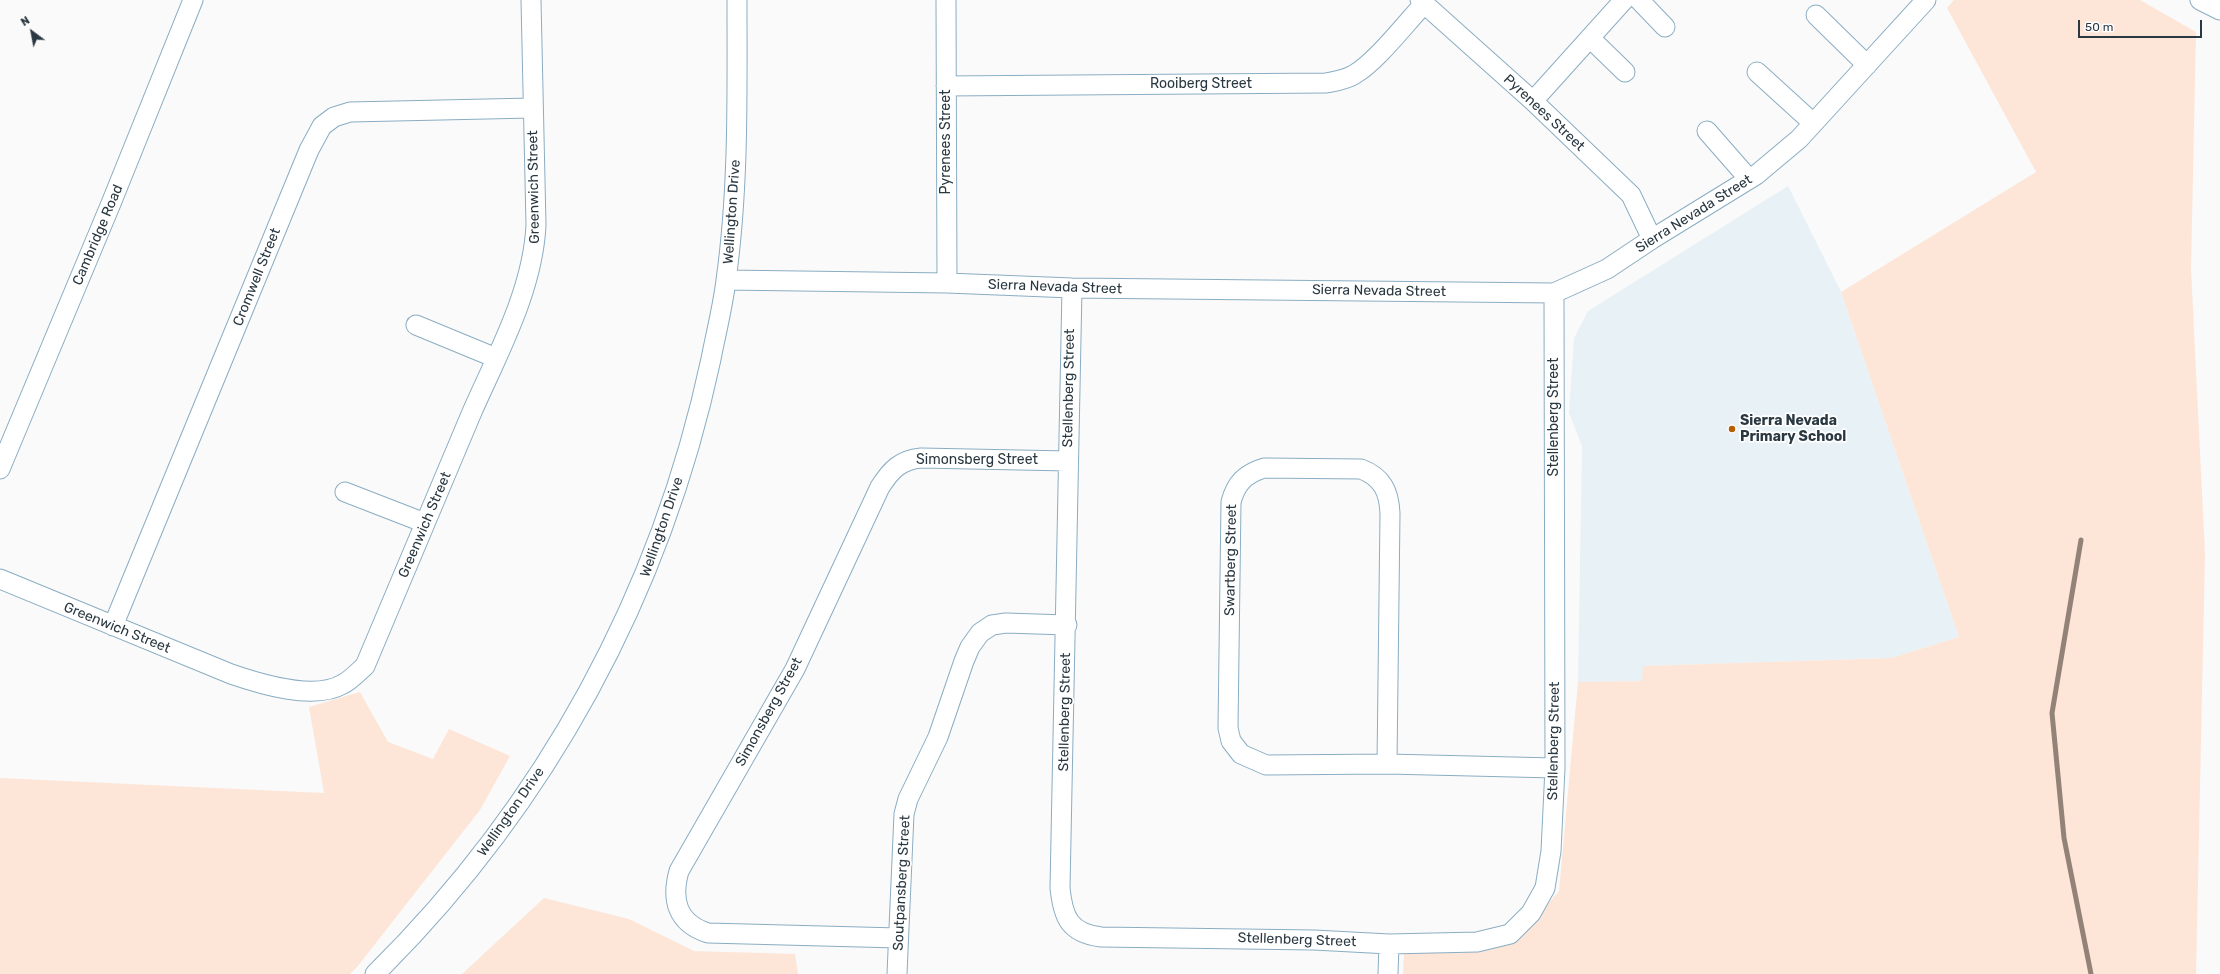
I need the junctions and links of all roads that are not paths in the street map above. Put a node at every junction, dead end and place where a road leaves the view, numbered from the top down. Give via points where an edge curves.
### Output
1 (193, 0) edge
2 (530, 0) edge
3 (737, 0) edge
4 (946, 0) edge
5 (1624, 0) edge
6 (1639, 0) edge
7 (2200, 0) edge
8 (1422, 2) edge
9 (1920, 2) edge
10 (2220, 10) edge
11 (1816, 15) dead end
12 (1665, 27) dead end
13 (1590, 38) junction
14 (1867, 65) junction
15 (1625, 72) dead end
16 (1758, 72) dead end
17 (946, 86) junction
18 (1533, 101) junction
19 (532, 108) junction
20 (1813, 123) junction
21 (1707, 131) dead end
22 (1749, 180) junction
23 (1652, 239) junction
24 (726, 280) junction
25 (947, 283) junction
26 (1072, 288) junction
27 (1554, 293) junction
28 (416, 325) dead end
29 (496, 358) junction
30 (1068, 461) junction
31 (0, 469) edge
32 (345, 492) dead end
33 (425, 523) junction
34 (0, 579) edge
35 (1067, 625) junction
36 (112, 626) junction
37 (1387, 764) junction
38 (1555, 768) junction
39 (898, 938) junction
40 (1389, 944) junction
41 (375, 974) edge
42 (898, 974) edge
43 (1388, 974) edge

1 - 31 street, Cambridge Road
2 - 19 street, Greenwich Street
3 - 24 street, Wellington Drive via 737,127
4 - 17 street, Pyrenees Street
5 - 13 street
6 - 12 street
7 - 10 street
8 - 17 street, Rooiberg Street via 1370,62 1356,74 1326,83
8 - 18 street, Pyrenees Street
9 - 14 street, Sierra Nevada Street
11 - 14 street
13 - 15 street
13 - 18 street
14 - 20 street, Sierra Nevada Street
16 - 20 street
17 - 25 street, Pyrenees Street
18 - 23 street, Pyrenees Street via 1631,195
19 - 29 street, Greenwich Street via 535,250 530,270
19 - 36 street, Cromwell Street via 365,110 334,117 322,126 309,150
20 - 22 street, Sierra Nevada Street via 1799,139
21 - 22 street
22 - 23 street, Sierra Nevada Street
23 - 27 street, Sierra Nevada Street via 1607,269
24 - 25 street, Sierra Nevada Street
24 - 41 street, Wellington Drive via 703,396 691,440 646,574 614,644 566,731 513,814 445,899
25 - 26 street, Sierra Nevada Street
26 - 27 street, Sierra Nevada Street
26 - 30 street, Stellenberg Street
27 - 38 street, Stellenberg Street
28 - 29 street
29 - 33 street, Greenwich Street
30 - 35 street, Stellenberg Street
30 - 39 street, Simonsberg Street via 921,458 909,459 898,464 880,487 795,669 679,870 676,883 678,907 694,928 708,933
32 - 33 street
33 - 36 street, Greenwich Street via 365,666 343,685 322,690 268,686 231,674
34 - 36 street, Greenwich Street
35 - 39 street, Soutpansberg Street via 992,625 980,633 970,647 938,737 908,799 904,814
35 - 40 street, Stellenberg Street via 1060,888 1062,906 1076,929 1087,935 1100,937 1314,940
37 - 37 street, Swartberg Street via 1390,513 1386,489 1371,473 1361,469 1264,468 1253,472 1238,484 1231,502 1229,736 1241,754 1266,765
37 - 38 street, Swartberg Street
38 - 40 street, Stellenberg Street via 1551,851 1545,888 1537,906 1526,919 1510,934 1477,942
39 - 42 street, Soutpansberg Street
40 - 43 street

